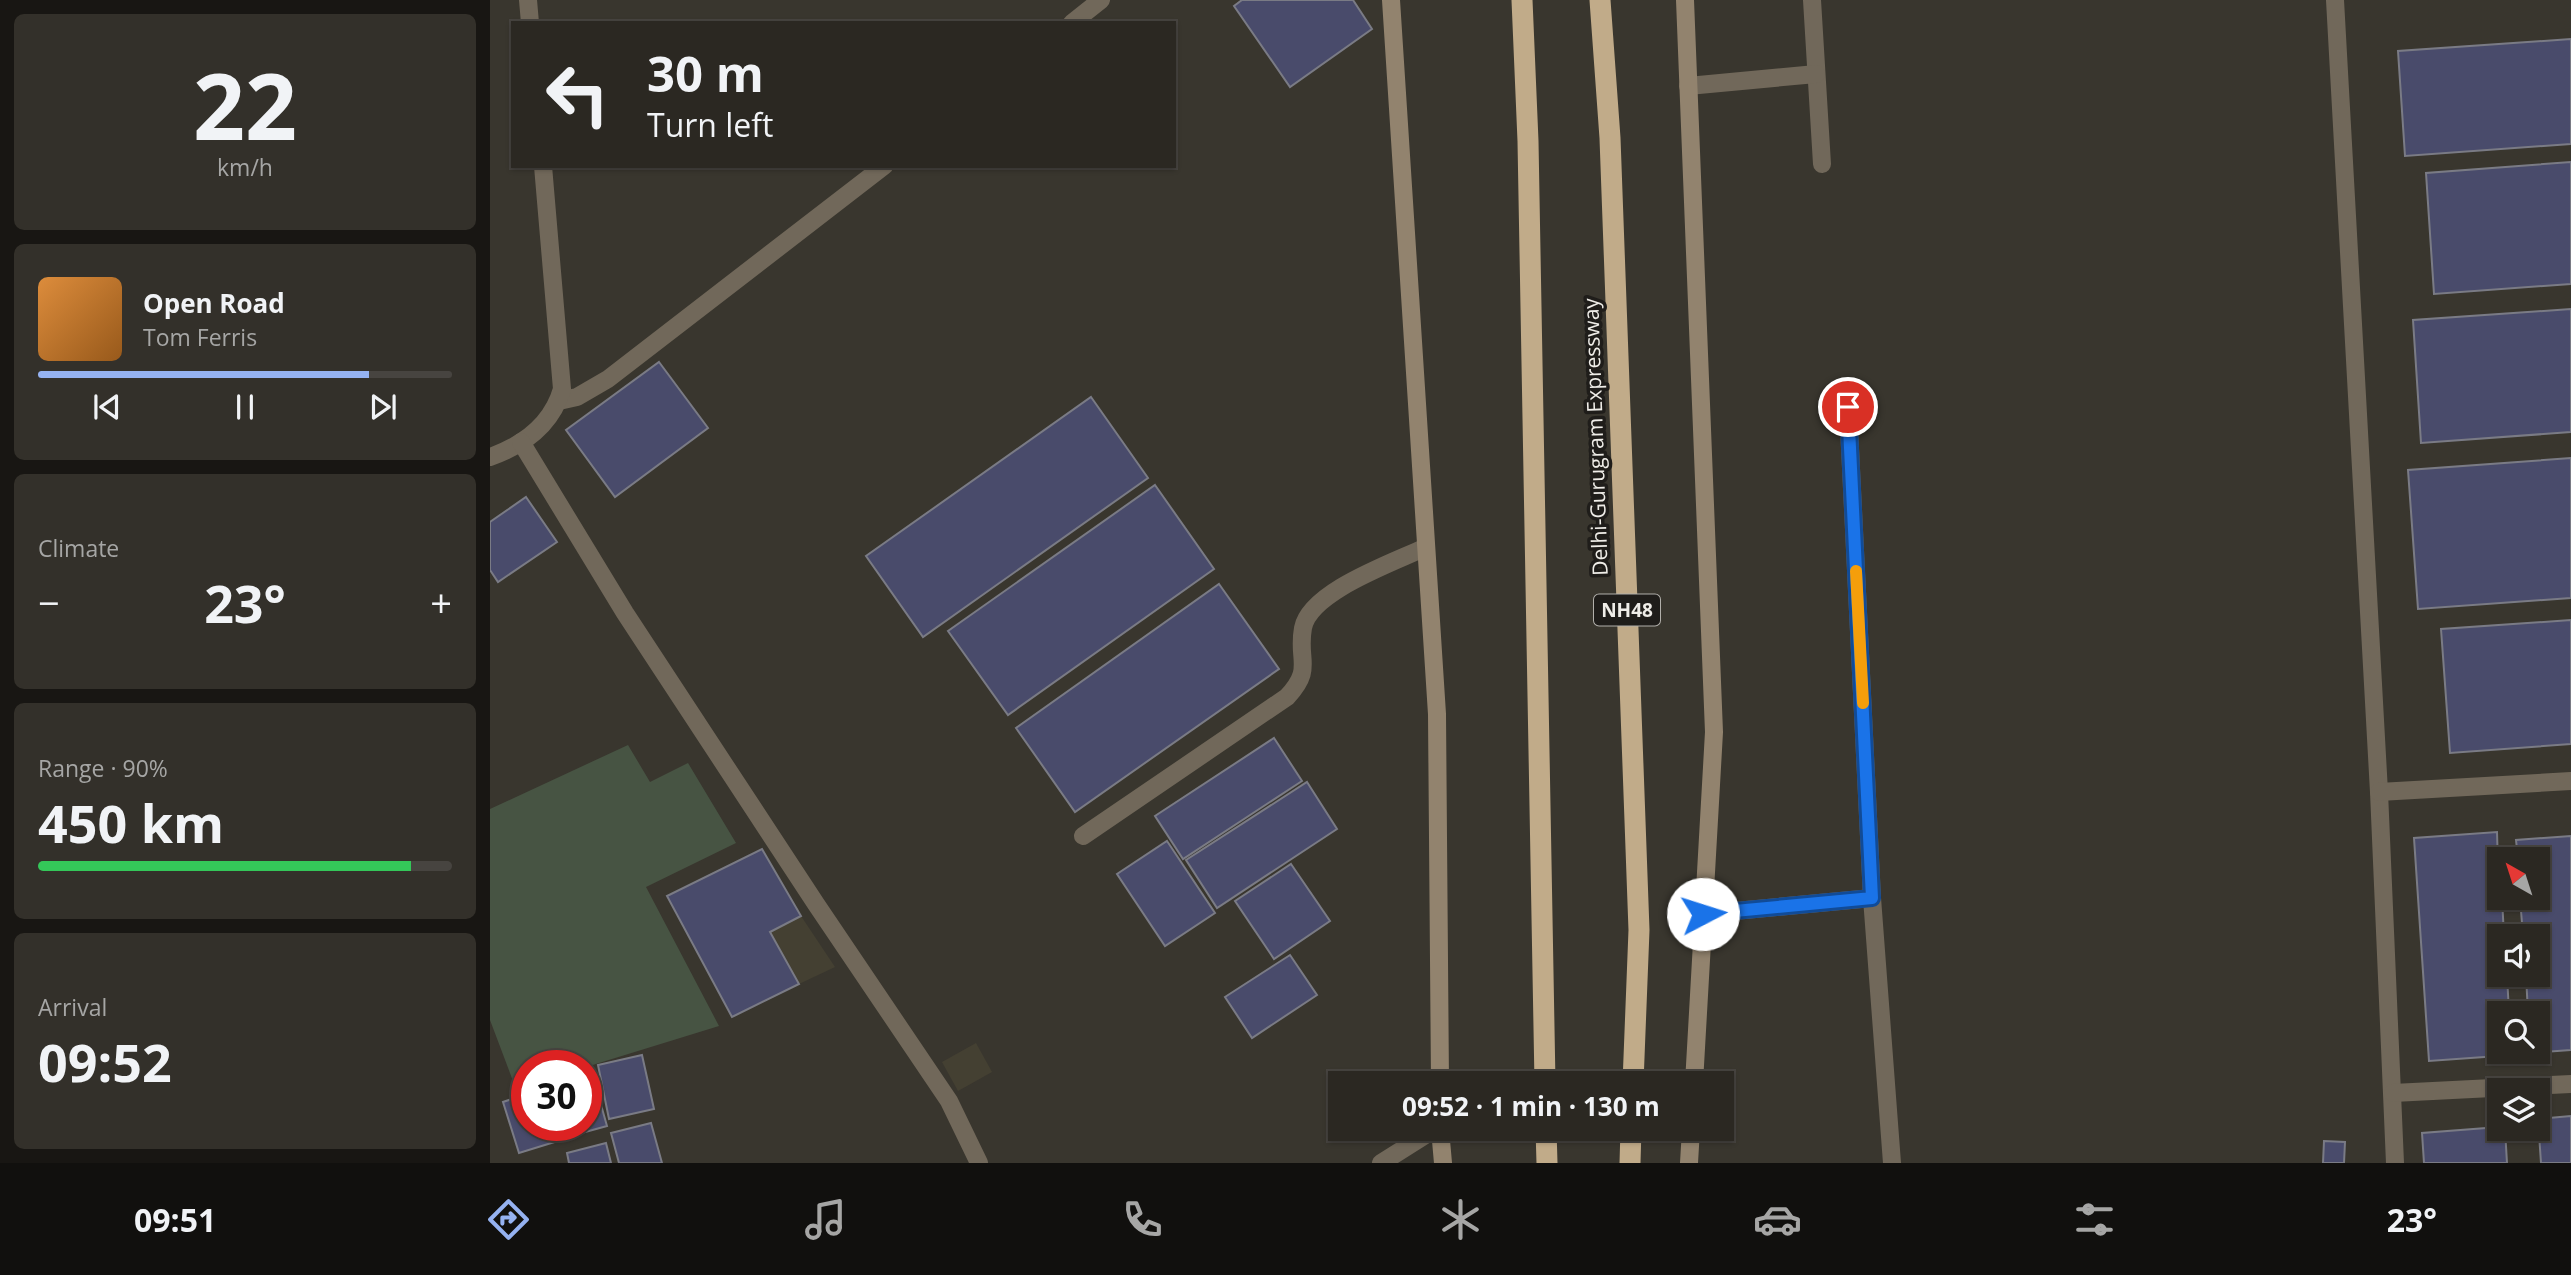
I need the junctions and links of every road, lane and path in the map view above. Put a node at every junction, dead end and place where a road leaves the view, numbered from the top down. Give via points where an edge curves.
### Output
1 (528, 0) edge
2 (1101, 0) edge
3 (1391, 0) edge
4 (1522, 0) edge
5 (1600, 0) edge
6 (1685, 0) edge
7 (1812, 0) edge
8 (2335, 0) edge
9 (530, 21) edge
10 (1075, 21) edge
11 (1815, 74) junction
12 (1688, 86) junction
13 (1822, 164) dead end
14 (543, 168) edge
15 (881, 168) edge
16 (559, 401) junction
17 (1848, 407) dead end
18 (521, 442) junction
19 (490, 457) edge
20 (1426, 547) junction
21 (2571, 781) edge
22 (2379, 792) junction
23 (1083, 836) dead end
24 (1872, 898) junction
25 (1703, 914) junction
26 (1440, 1071) edge
27 (1545, 1071) edge
28 (1633, 1071) edge
29 (1695, 1071) edge
30 (2571, 1084) edge
31 (2393, 1093) junction
32 (1415, 1141) edge
33 (1441, 1141) edge
34 (1546, 1141) edge
35 (1631, 1141) edge
36 (1690, 1141) edge
37 (979, 1163) edge
38 (1381, 1163) edge
39 (1443, 1163) edge
40 (1547, 1163) edge
41 (1630, 1163) edge
42 (1689, 1163) edge
43 (1892, 1163) edge
44 (2395, 1163) edge

1 - 9 street
2 - 10 street
3 - 20 main road
4 - 27 highway
5 - 28 highway, Delhi-Gurugram Expressway / NH48 via 1610,138 1639,930
6 - 12 main road
7 - 11 street
8 - 22 street
11 - 12 street
11 - 13 street
12 - 25 main road via 1714,732
14 - 16 street via 562,388
15 - 16 street via 608,379 577,397
16 - 18 street via 538,430
17 - 24 street
18 - 19 street
18 - 37 street via 625,613 949,1101
20 - 23 street via 1336,590 1316,606 1303,629 1304,673 1287,697
20 - 26 main road via 1437,714
21 - 22 street
22 - 31 street
24 - 25 street
24 - 43 street
25 - 29 main road
30 - 31 street
31 - 44 street
32 - 38 street
33 - 39 main road
34 - 40 highway
35 - 41 highway
36 - 42 main road

